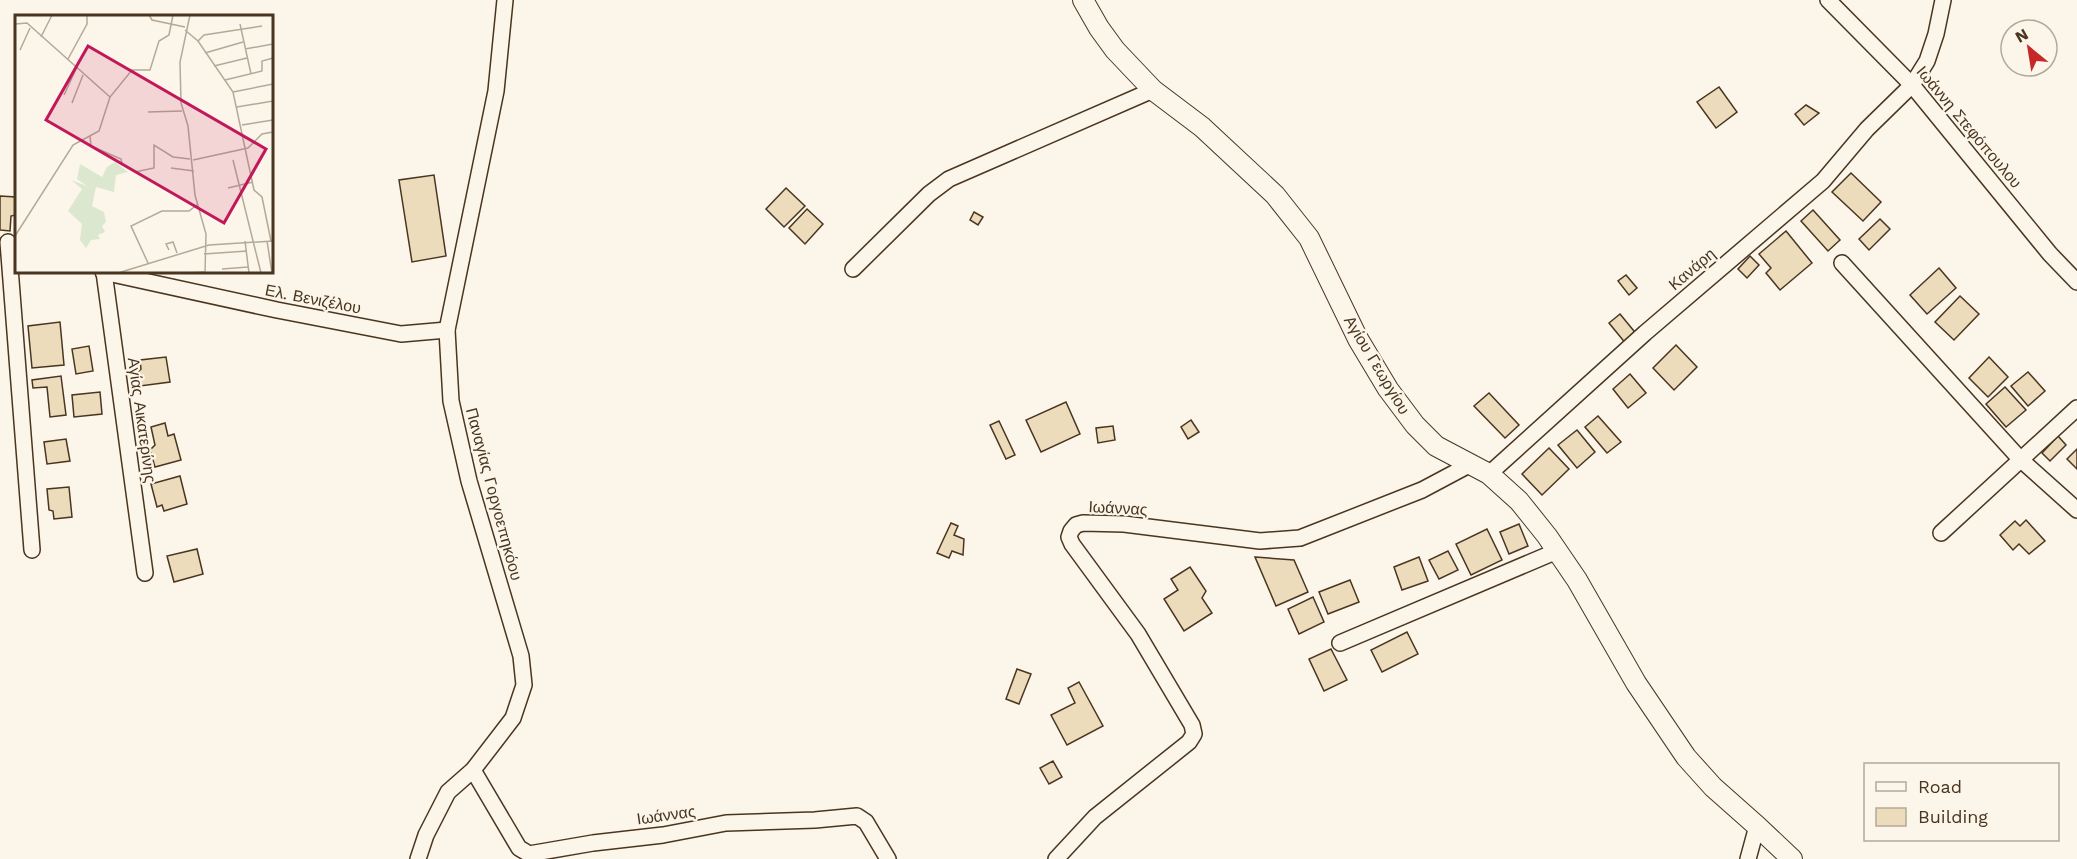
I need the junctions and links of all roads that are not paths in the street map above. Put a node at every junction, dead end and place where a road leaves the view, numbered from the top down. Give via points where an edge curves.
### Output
1 (505, 0) edge
2 (1083, 0) edge
3 (1828, 0) edge
4 (1943, 0) edge
5 (1912, 85) junction
6 (1153, 90) junction
7 (8, 243) edge
8 (1842, 263) dead end
9 (853, 269) dead end
10 (104, 273) edge
11 (109, 273) edge
12 (2077, 282) edge
13 (447, 330) junction
14 (2077, 408) edge
15 (2020, 459) junction
16 (1469, 465) junction
17 (1489, 474) junction
18 (2077, 510) edge
19 (1941, 533) dead end
20 (32, 550) dead end
21 (1557, 551) junction
22 (145, 573) dead end
23 (1340, 643) dead end
24 (473, 770) junction
25 (1757, 826) junction
26 (418, 859) edge
27 (888, 859) edge
28 (1056, 859) edge
29 (1748, 859) edge
30 (1792, 859) edge

1 - 13 street, Παναγίας Γοργοεπηκόου via 496,91
2 - 6 street, Αγίου Γεωργίου via 1115,50
3 - 5 street, Ιωάννη Στεφόπουλου
4 - 5 street, Κανάρη via 1927,61
5 - 12 street, Ιωάννη Στεφόπουλου
5 - 17 street, Κανάρη via 1867,129 1823,181 1644,333
6 - 9 street via 949,179
6 - 16 street, Αγίου Γεωργίου via 1202,127 1275,195 1309,238 1388,389 1414,425 1436,446
7 - 20 street
8 - 15 street
10 - 22 street, Αγίας Αικατερίνης
11 - 13 street, Ελ. Βενιζέλου via 401,334
13 - 24 street, Παναγίας Γοργοεπηκόου via 451,401 469,481 521,656 524,685 513,718
14 - 15 street
15 - 18 street
15 - 19 street
16 - 17 street, Αγίου Γεωργίου
16 - 28 street, Ιωάννας via 1422,490 1300,538 1260,541 1124,524 1076,525 1071,531 1072,544 1138,634 1194,729 1189,742 1095,817
17 - 21 street, Αγίου Γεωργίου via 1519,501
21 - 23 street
21 - 25 street, Αγίου Γεωργίου via 1649,704 1686,757
24 - 26 street, Παναγίας Γοργοεπηκόου via 448,792
24 - 27 street, Ιωάννας via 519,848 529,854 726,823 857,816 866,822
25 - 29 street
25 - 30 street, Αγίου Γεωργίου

